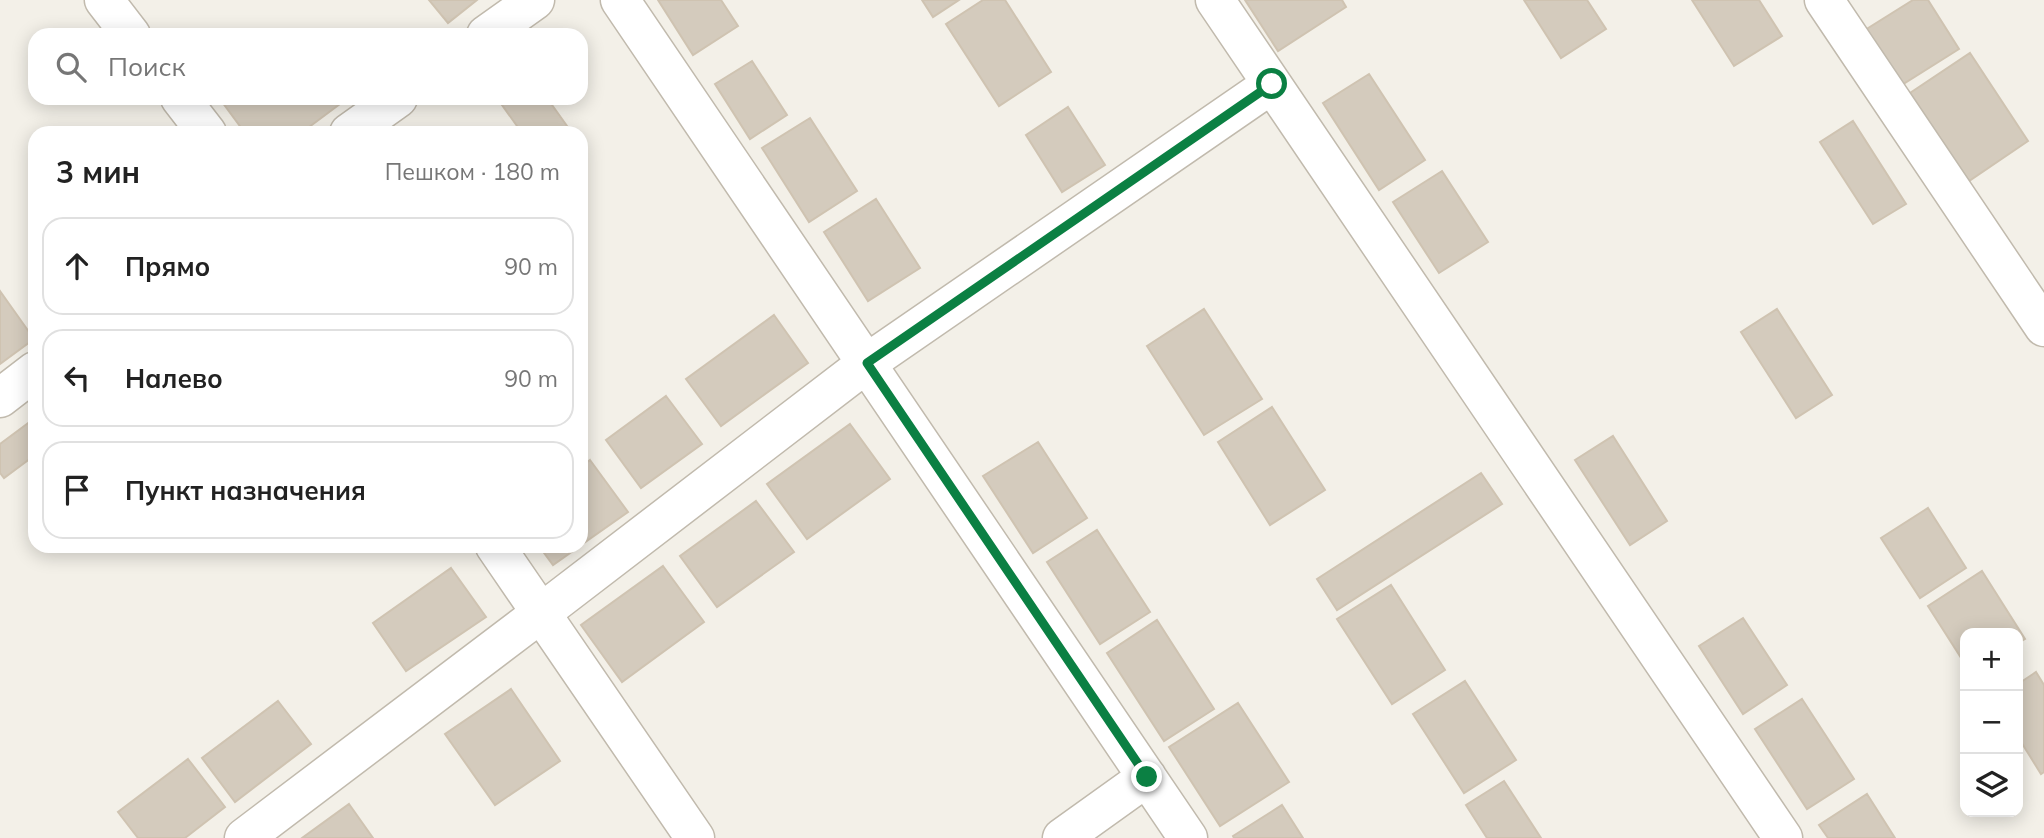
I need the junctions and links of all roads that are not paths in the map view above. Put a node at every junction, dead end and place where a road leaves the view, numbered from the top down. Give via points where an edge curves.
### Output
1 (104, 0) edge
2 (536, 0) edge
3 (620, 0) edge
4 (1215, 0) edge
5 (1824, 0) edge
6 (126, 28) edge
7 (496, 28) edge
8 (1272, 84) junction
9 (185, 105) edge
10 (388, 105) edge
11 (202, 126) edge
12 (359, 126) edge
13 (2044, 327) edge
14 (867, 363) junction
15 (28, 376) edge
16 (0, 398) edge
17 (500, 553) edge
18 (541, 613) junction
19 (1147, 777) junction
20 (244, 838) edge
21 (695, 838) edge
22 (1062, 838) edge
23 (1188, 838) edge
24 (1783, 838) edge

1 - 6 street
2 - 7 street
3 - 14 street
4 - 8 street
5 - 13 street
8 - 14 street
8 - 24 street
9 - 11 street
10 - 12 street
14 - 18 street
14 - 19 street
15 - 16 street
17 - 18 street
18 - 20 street
18 - 21 street
19 - 22 street
19 - 23 street

